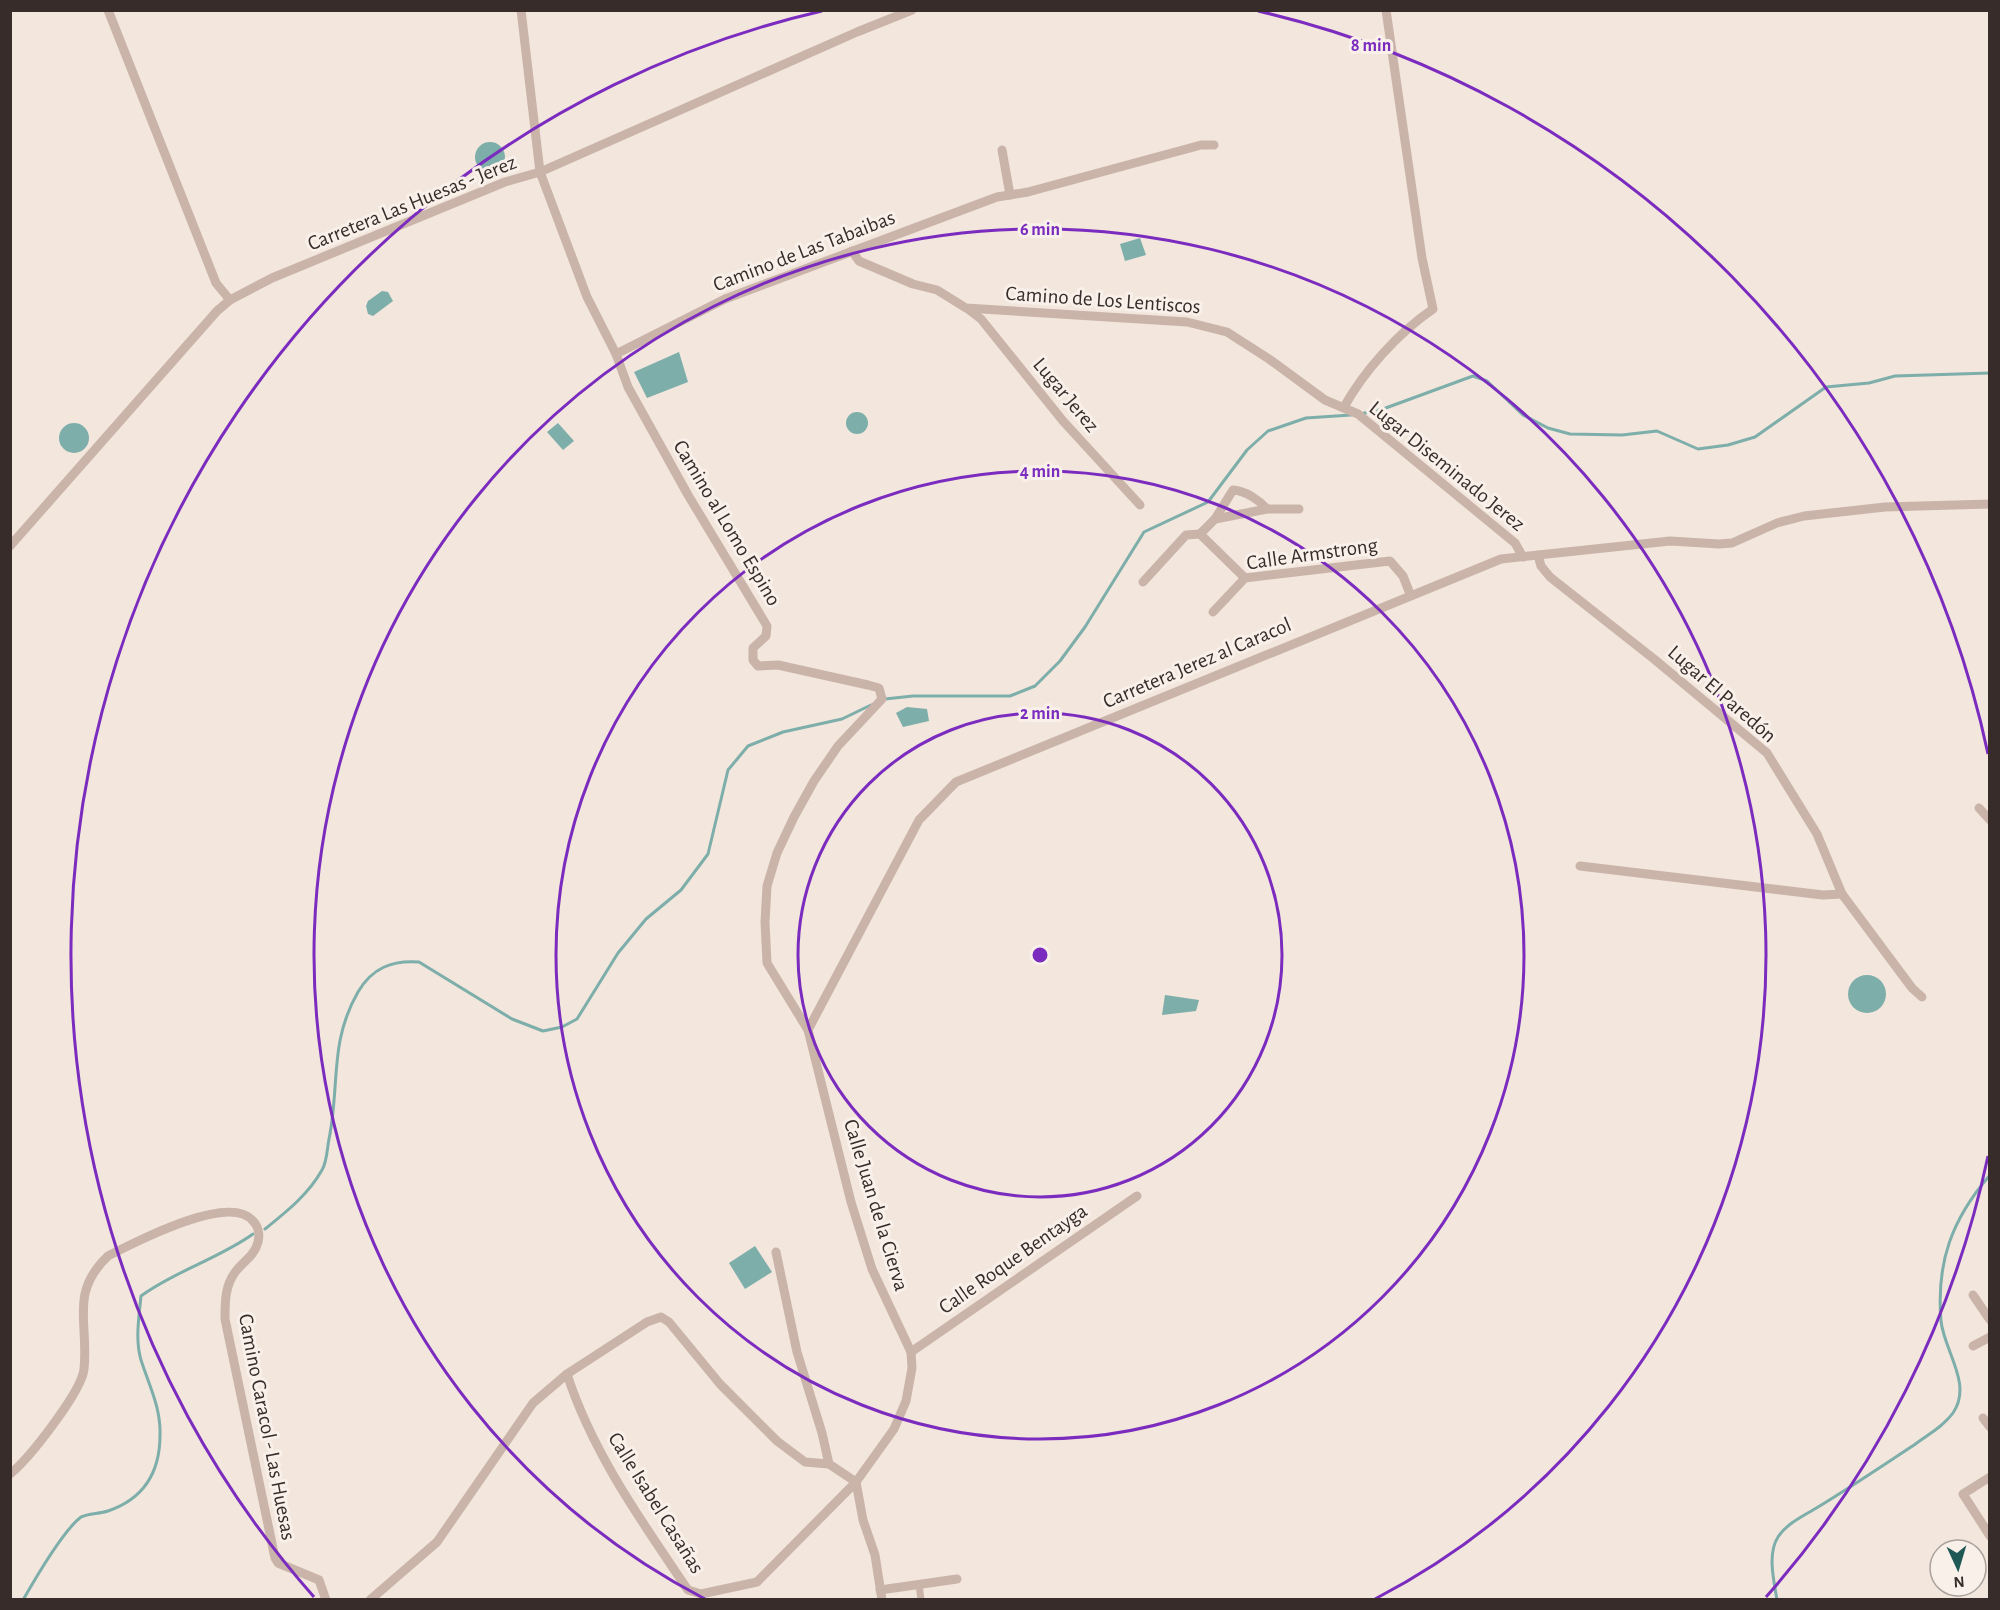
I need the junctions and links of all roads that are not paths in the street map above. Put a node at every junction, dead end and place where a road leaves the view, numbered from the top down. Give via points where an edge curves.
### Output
1 (108, 10) edge
2 (522, 10) edge
3 (912, 10) edge
4 (1386, 10) edge
5 (1214, 145) dead end
6 (1002, 150) dead end
7 (540, 172) junction
8 (1010, 195) junction
9 (852, 251) junction
10 (230, 300) junction
11 (966, 308) junction
12 (616, 354) junction
13 (1344, 408) junction
14 (1989, 504) edge
15 (1140, 505) dead end
16 (1267, 509) junction
17 (1299, 509) dead end
18 (1215, 519) junction
19 (1200, 534) junction
20 (10, 546) edge
21 (1538, 555) junction
22 (1523, 557) junction
23 (1245, 578) junction
24 (1143, 582) dead end
25 (1410, 594) junction
26 (1213, 612) dead end
27 (1979, 808) dead end
28 (1989, 820) edge
29 (1580, 866) dead end
30 (1842, 894) junction
31 (1922, 997) dead end
32 (808, 1030) junction
33 (1137, 1196) dead end
34 (776, 1252) dead end
35 (1973, 1295) dead end
36 (1989, 1320) edge
37 (1989, 1338) edge
38 (1973, 1346) dead end
39 (911, 1353) junction
40 (567, 1374) junction
41 (1983, 1418) dead end
42 (1989, 1427) edge
43 (829, 1464) junction
44 (10, 1474) edge
45 (1989, 1478) edge
46 (856, 1482) junction
47 (1989, 1536) edge
48 (957, 1579) dead end
49 (919, 1584) junction
50 (881, 1595) edge
51 (326, 1599) edge
52 (370, 1599) edge
53 (921, 1599) edge

1 - 10 street via 216,283
2 - 7 street, Camino al Lomo Espino
3 - 7 street, Carretera Las Huesas - Jerez
4 - 13 street via 1433,309 1414,322 1352,390
5 - 8 street, Camino de Las Tabaibas via 1201,145
6 - 8 street
7 - 10 street, Carretera Las Huesas - Jerez via 505,182 272,278
7 - 12 street, Camino al Lomo Espino via 587,297
8 - 9 street, Camino de Las Tabaibas
9 - 11 street, Camino de Los Lentiscos via 860,261 937,290
9 - 12 street, Camino de Las Tabaibas via 725,299
10 - 20 street, Carretera Las Huesas - Jerez
11 - 13 street, Camino de Los Lentiscos via 1208,325 1227,332 1325,400
11 - 15 street, Lugar Jerez via 981,319 1063,421
12 - 32 street, Camino al Lomo Espino via 628,387 767,626 766,636 753,648 753,660 758,666 778,665 868,685 883,693 814,781 777,853 767,886 767,963
13 - 22 street, Lugar Diseminado Jerez via 1358,414 1460,495 1515,543
14 - 21 street, Carretera Jerez al Caracol via 1885,507 1804,516 1732,543 1671,542
16 - 17 street
16 - 18 street
16 - 18 street via 1233,490
18 - 19 street
19 - 23 street
19 - 24 street via 1186,535
21 - 22 street, Carretera Jerez al Caracol
21 - 30 street, Lugar El Paredón via 1550,577 1767,753 1817,834
22 - 25 street, Carretera Jerez al Caracol via 1501,559
23 - 25 street, Calle Armstrong via 1390,561 1403,576
23 - 26 street, Calle Armstrong
25 - 32 street, Carretera Jerez al Caracol via 957,782 918,820
27 - 28 street
29 - 30 street via 1823,895
30 - 31 street, Lugar El Paredón
32 - 39 street, Calle Juan de la Cierva via 872,1269
33 - 39 street, Calle Roque Bentayga
34 - 43 street via 797,1352
35 - 36 street
37 - 38 street
39 - 46 street, Calle Juan de la Cierva via 906,1401 898,1420
40 - 43 street via 661,1317 720,1384 777,1440 805,1462
40 - 46 street, Calle Isabel Casañas via 578,1409 639,1517 688,1590 701,1594 757,1582
40 - 52 street via 533,1403 437,1542
41 - 42 street
43 - 46 street
44 - 51 street, Camino Caracol - Las Huesas via 26,1459 82,1380 84,1291 96,1267 108,1256 189,1220 242,1213 257,1226 258,1242 229,1284 225,1319 275,1558 278,1563 319,1580
45 - 47 street via 1963,1494
46 - 50 street
48 - 49 street
49 - 50 street
49 - 53 street

